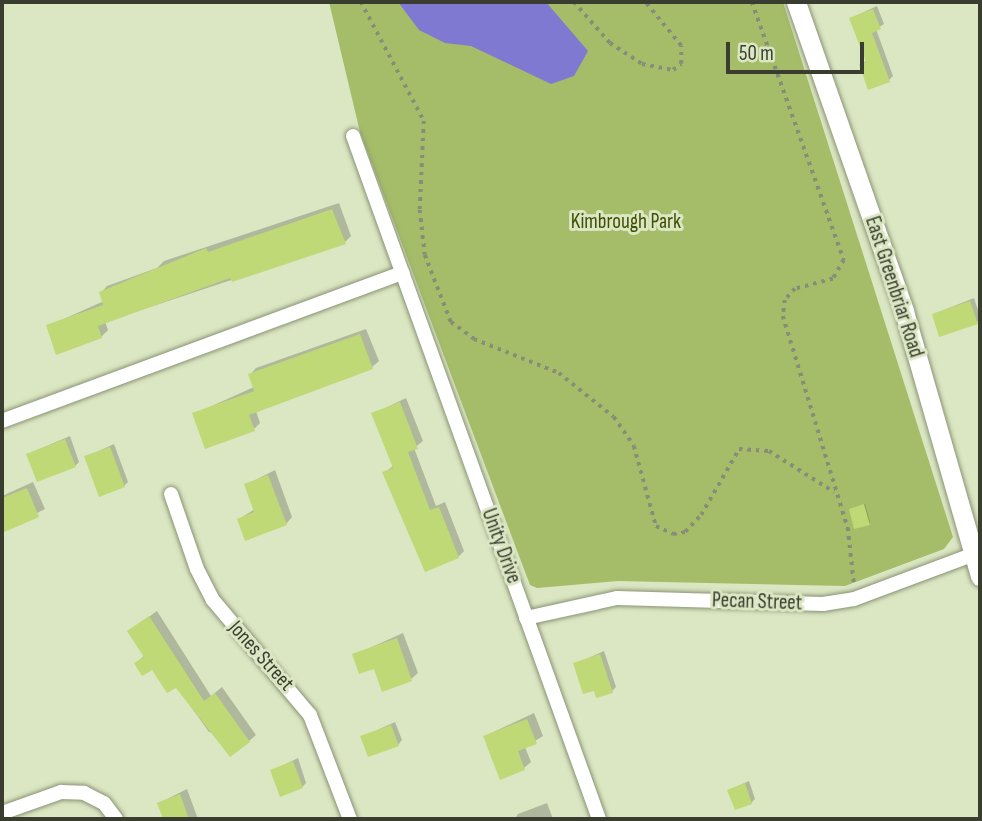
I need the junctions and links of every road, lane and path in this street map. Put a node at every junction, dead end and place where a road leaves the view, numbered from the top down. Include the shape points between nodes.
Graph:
1 (361, 2) edge
2 (574, 2) edge
3 (645, 2) edge
4 (752, 2) edge
5 (796, 2) edge
6 (353, 136) dead end
7 (402, 273) junction
8 (2, 421) edge
9 (834, 492) junction
10 (171, 494) dead end
11 (977, 553) edge
12 (980, 576) edge
13 (854, 599) junction
14 (526, 618) junction
15 (2, 813) edge
16 (116, 819) edge
17 (350, 819) edge
18 (599, 819) edge

1 - 9 path via 424,121 421,210 425,255 451,322 474,339 559,373 614,417 634,446 656,526 673,534 685,532 701,515 739,449 769,450
2 - 3 path via 610,43 642,64 673,69 681,64 681,46
4 - 9 path via 844,260 834,279 795,289 785,300 783,316 835,480
5 - 11 street, East Greenbriar Road via 904,311
6 - 7 street, Unity Drive
7 - 8 street
7 - 14 street, Unity Drive
9 - 13 path via 854,558
10 - 17 street, Jones Street via 213,600 310,715
11 - 12 street, East Greenbriar Road
11 - 13 street, Pecan Street
13 - 14 street, Pecan Street via 823,604 617,598
14 - 18 street, Unity Drive
15 - 16 street via 61,792 84,793 104,803

